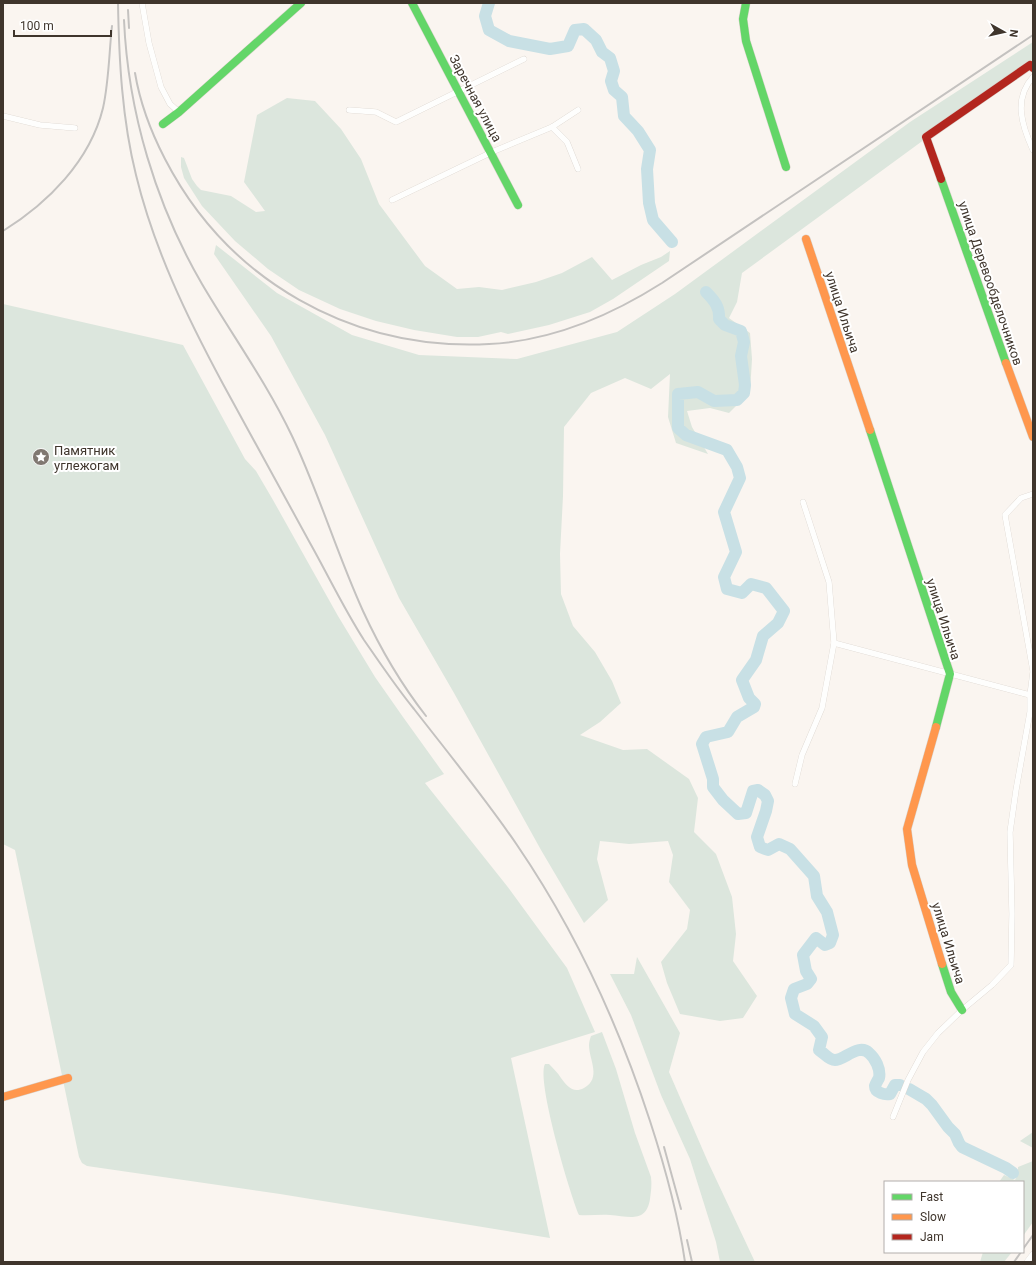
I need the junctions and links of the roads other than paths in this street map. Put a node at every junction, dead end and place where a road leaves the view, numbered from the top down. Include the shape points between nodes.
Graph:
1 (142, 3) edge
2 (301, 3) edge
3 (412, 3) edge
4 (746, 3) edge
5 (524, 59) dead end
6 (1033, 68) edge
7 (1033, 77) edge
8 (459, 92) junction
9 (349, 110) dead end
10 (578, 110) dead end
11 (180, 112) junction
12 (3, 116) edge
13 (164, 124) dead end
14 (552, 127) junction
15 (75, 128) dead end
16 (1033, 150) edge
17 (492, 152) junction
18 (786, 167) dead end
19 (578, 169) dead end
20 (392, 200) dead end
21 (518, 204) dead end
22 (806, 239) dead end
23 (1033, 437) edge
24 (1033, 494) edge
25 (803, 502) dead end
26 (834, 643) junction
27 (1033, 672) edge
28 (950, 674) junction
29 (1030, 695) junction
30 (795, 784) dead end
31 (962, 1010) junction
32 (68, 1078) dead end
33 (3, 1097) edge
34 (893, 1117) dead end
35 (1033, 1254) edge
36 (1027, 1262) edge

1 - 11 street via 161,88 170,104
2 - 11 street
3 - 8 street, Заречная улица
4 - 18 street via 743,19 746,41
5 - 8 street
6 - 23 street, улица Деревообделочников via 1030,65 926,137
7 - 16 street via 1024,93 1021,115
8 - 9 street via 396,122 376,112
8 - 17 street, Заречная улица
10 - 14 street
11 - 13 street
12 - 15 street via 40,125
14 - 17 street
14 - 19 street via 567,142
17 - 20 street
17 - 21 street, Заречная улица
22 - 28 street, улица Ильича
24 - 27 street via 1021,498 1005,515
25 - 26 street via 829,582
26 - 28 street
26 - 30 street via 822,708 802,755
27 - 29 street
28 - 29 street
28 - 31 street, улица Ильича via 907,829 912,865 951,992
29 - 31 street via 1030,712 1010,832 1011,965
31 - 34 street via 923,1052
32 - 33 street
35 - 36 street

